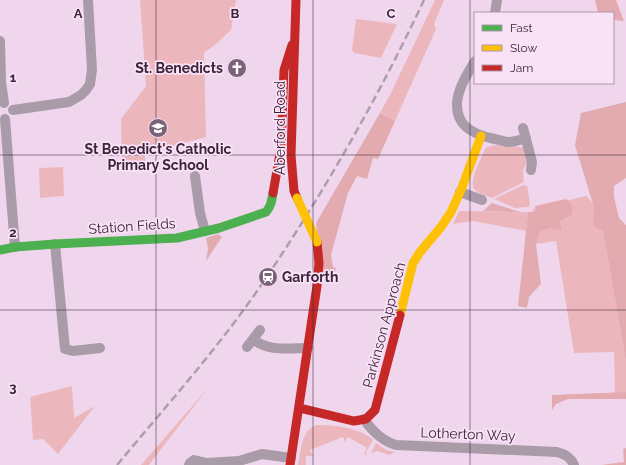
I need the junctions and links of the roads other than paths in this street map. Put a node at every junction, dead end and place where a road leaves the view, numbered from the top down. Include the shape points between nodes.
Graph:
1 (88, 0) edge
2 (296, 0) edge
3 (497, 0) edge
4 (495, 12) edge
5 (294, 36) junction
6 (0, 41) edge
7 (474, 62) edge
8 (2, 104) edge
9 (12, 110) junction
10 (3, 119) edge
11 (523, 128) dead end
12 (481, 136) junction
13 (526, 138) junction
14 (531, 170) dead end
15 (196, 176) dead end
16 (460, 192) junction
17 (482, 200) dead end
18 (205, 232) junction
19 (55, 244) junction
20 (15, 247) junction
21 (0, 250) edge
22 (260, 330) dead end
23 (100, 348) dead end
24 (308, 348) junction
25 (300, 408) junction
26 (364, 419) junction
27 (290, 462) edge
28 (189, 465) edge
29 (574, 465) edge

1 - 9 street via 92,70 90,84 86,90 69,102
2 - 5 street, Aberford Road
3 - 4 street
5 - 18 street, Station Fields via 284,70 281,148 274,196 269,209
5 - 24 street, Aberford Road, bridge via 291,155 294,192 318,248 318,276
6 - 8 street
7 - 12 street via 458,96 457,108 464,125
8 - 9 street via 10,105
9 - 10 street via 11,116
10 - 20 street
11 - 13 street
12 - 13 street via 509,142
12 - 16 street, Parkinson Approach
13 - 14 street via 532,162
15 - 18 street
16 - 17 street
16 - 26 street, Parkinson Approach via 445,223 413,263 377,404 371,415
18 - 19 street, Station Fields via 177,238
19 - 20 street, Station Fields
19 - 23 street via 65,349 73,351
20 - 21 street, Station Fields
22 - 24 street via 250,343 268,348
24 - 25 street, Aberford Road
25 - 26 street via 354,421
25 - 27 street, Aberford Road
26 - 29 street, Lotherton Way via 384,440 396,445 557,452 564,453
27 - 28 street via 262,454 239,461 204,463 194,460

